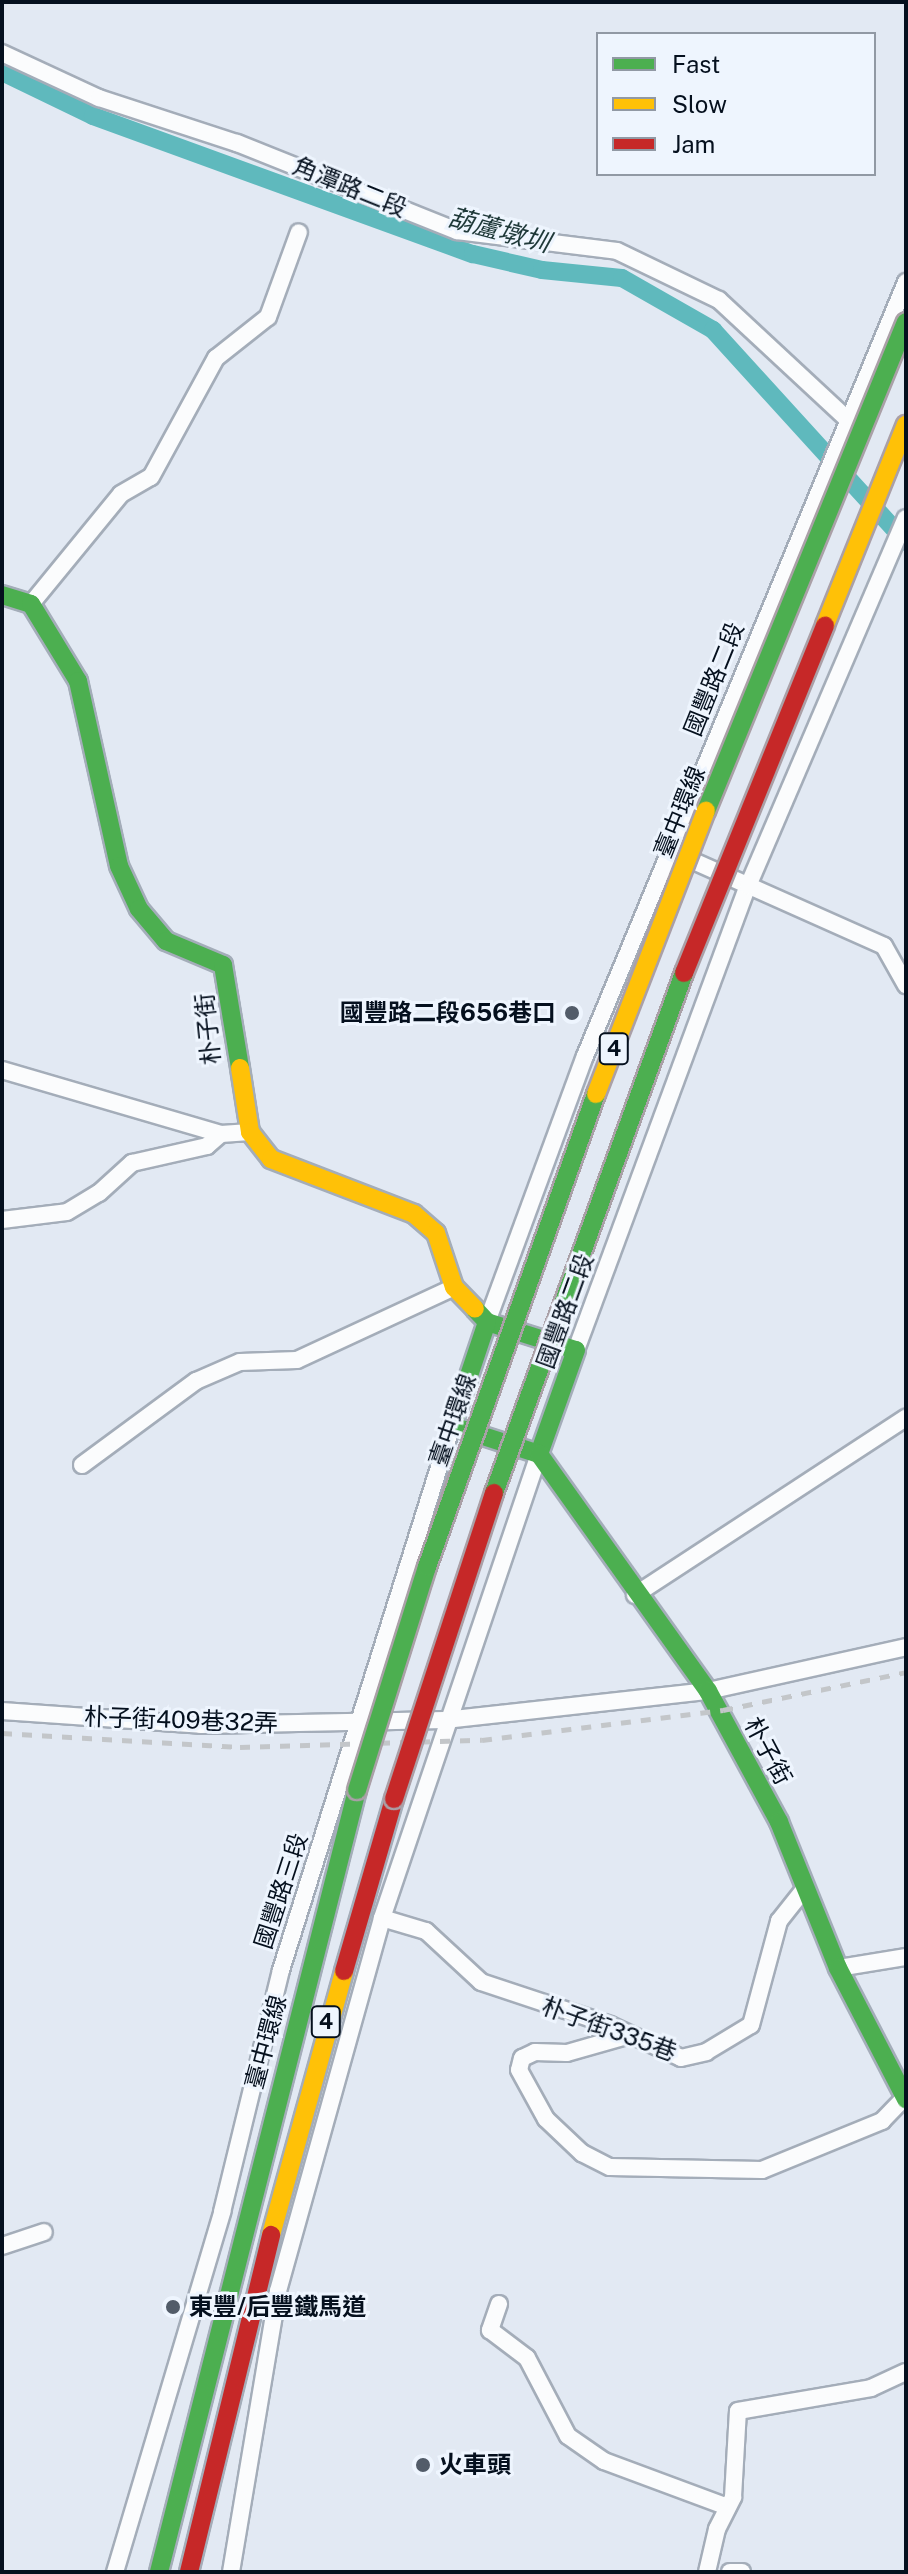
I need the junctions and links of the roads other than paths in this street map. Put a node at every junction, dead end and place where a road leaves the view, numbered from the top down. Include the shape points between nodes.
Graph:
1 (2, 53) edge
2 (299, 232) dead end
3 (906, 282) edge
4 (906, 322) edge
5 (847, 419) junction
6 (906, 425) edge
7 (906, 518) edge
8 (2, 595) edge
9 (31, 604) junction
10 (669, 851) junction
11 (748, 886) junction
12 (906, 985) edge
13 (2, 1070) edge
14 (250, 1132) junction
15 (221, 1134) junction
16 (2, 1220) edge
17 (454, 1287) junction
18 (487, 1322) junction
19 (576, 1350) junction
20 (906, 1418) edge
21 (452, 1426) junction
22 (539, 1454) junction
23 (82, 1465) dead end
24 (635, 1595) junction
25 (906, 1647) edge
26 (708, 1691) junction
27 (2, 1711) edge
28 (445, 1720) junction
29 (360, 1722) junction
30 (806, 1887) junction
31 (382, 1918) junction
32 (906, 1957) edge
33 (838, 1968) junction
34 (630, 2035) junction
35 (906, 2098) edge
36 (272, 2110) junction
37 (44, 2232) dead end
38 (2, 2246) edge
39 (266, 2248) junction
40 (499, 2304) dead end
41 (906, 2372) edge
42 (728, 2507) junction
43 (115, 2572) edge
44 (140, 2572) edge
45 (159, 2572) edge
46 (189, 2572) edge
47 (209, 2572) edge
48 (231, 2572) edge
49 (707, 2572) edge
50 (730, 2572) edge
51 (742, 2572) edge

1 - 5 street, 角潭路二段 via 99,98 237,143 457,231 617,251 719,300
2 - 9 street via 268,317 216,358 151,477 121,494
3 - 5 street, 國豐路二段
4 - 36 main road, 臺中環線 / 4, bridge via 670,898 549,1218 427,1567 357,1790
5 - 10 street, 國豐路二段
6 - 39 main road, 4, bridge via 698,932 521,1409 445,1630 329,2013
7 - 11 street, 國豐路二段
8 - 9 main road
9 - 14 main road, 朴子街 via 78,681 119,866 139,909 166,941 223,965
10 - 11 street
10 - 18 street, 國豐路二段 via 585,1056
11 - 12 street via 884,946
11 - 19 street, 國豐路二段
13 - 15 street
14 - 15 street
14 - 17 main road via 271,1159 414,1214 436,1233
15 - 16 street via 207,1146 132,1163 99,1193 67,1212
17 - 18 main road
17 - 23 street via 297,1360 240,1362 196,1381
18 - 19 main road
18 - 21 main road, 國豐路三段
19 - 22 main road, 國豐路二段
20 - 24 street
21 - 22 main road
21 - 29 street, 國豐路三段
22 - 24 main road, 朴子街
22 - 28 street
24 - 26 main road, 朴子街
25 - 26 street, 朴子街409巷32弄
26 - 28 street, 朴子街409巷32弄
26 - 30 main road, 朴子街 via 779,1822
27 - 29 street, 朴子街409巷32弄 via 201,1725
28 - 29 street, 朴子街409巷32弄
28 - 31 street
29 - 43 street, 國豐路三段 via 281,1970 222,2212
30 - 33 main road, 朴子街
30 - 34 street, 朴子街335巷 via 779,1921 751,2025 706,2052 681,2058
31 - 34 street, 朴子街335巷 via 426,1931 481,1982
31 - 48 street via 278,2291
32 - 33 street
33 - 35 main road, 朴子街
34 - 35 street via 567,2053 535,2052 522,2058 519,2070 546,2119 582,2153 610,2167 762,2170 882,2121
36 - 44 main road via 188,2384
36 - 45 main road, 臺中環線 / 4
37 - 38 street
39 - 46 main road, 4
39 - 47 main road
40 - 42 street via 490,2330 527,2358 568,2436 604,2461
41 - 42 street via 871,2388 738,2411
42 - 49 street
50 - 51 street

